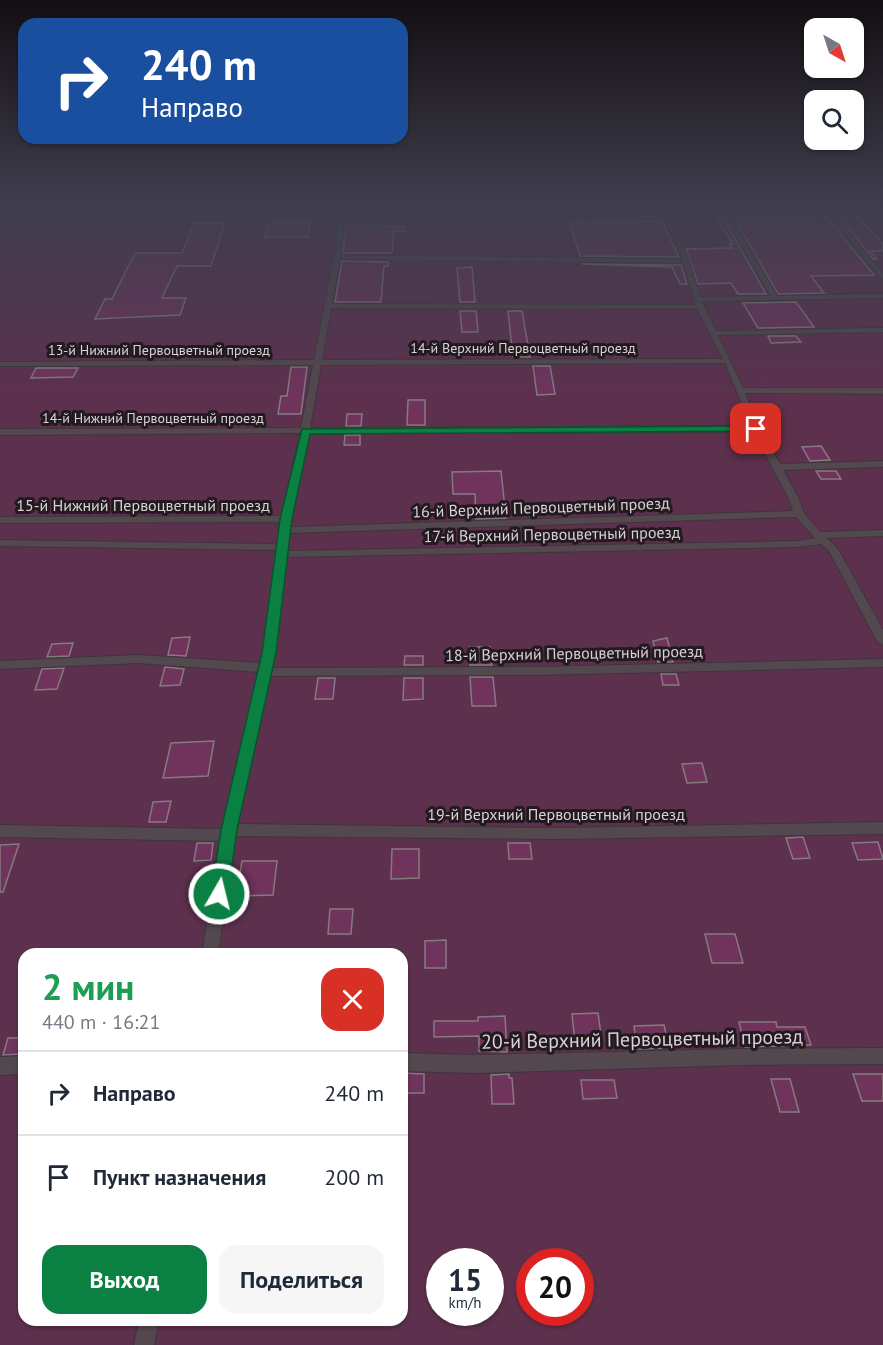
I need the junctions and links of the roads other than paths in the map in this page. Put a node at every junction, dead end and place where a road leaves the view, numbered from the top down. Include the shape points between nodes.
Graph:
1 (334, 271) edge
2 (689, 271) edge
3 (759, 271) edge
4 (883, 296) edge
5 (775, 298) junction
6 (699, 303) junction
7 (327, 306) junction
8 (883, 330) edge
9 (714, 333) junction
10 (728, 361) junction
11 (317, 362) junction
12 (0, 364) edge
13 (740, 390) junction
14 (883, 391) edge
15 (756, 429) junction
16 (305, 431) junction
17 (0, 432) edge
18 (883, 464) edge
19 (777, 467) junction
20 (799, 514) junction
21 (0, 520) edge
22 (285, 525) junction
23 (883, 533) edge
24 (820, 537) junction
25 (0, 543) edge
26 (282, 550) junction
27 (869, 613) junction
28 (883, 613) edge
29 (883, 641) edge
30 (883, 663) edge
31 (0, 665) edge
32 (265, 670) junction
33 (883, 828) edge
34 (0, 831) edge
35 (228, 833) junction
36 (211, 948) edge
37 (883, 1056) edge
38 (408, 1062) edge
39 (18, 1065) edge
40 (0, 1066) edge
41 (148, 1326) edge
42 (144, 1345) edge

1 - 7 lane
2 - 6 lane
3 - 5 lane
4 - 5 lane
5 - 6 lane
6 - 7 lane
6 - 9 lane
7 - 11 lane
8 - 9 lane
9 - 10 lane
10 - 11 lane, 14-й Верхний Первоцветный проезд
10 - 13 lane
11 - 12 lane, 13-й Нижний Первоцветный проезд
11 - 16 lane
13 - 14 lane
13 - 15 lane
15 - 16 lane, 14-й Нижний Первоцветный проезд
15 - 19 lane
16 - 17 lane, 14-й Нижний Первоцветный проезд
16 - 22 lane
18 - 19 lane
19 - 20 lane
20 - 22 lane, 16-й Верхний Первоцветный проезд
20 - 24 lane
21 - 22 lane, 15-й Нижний Первоцветный проезд
22 - 26 lane
23 - 24 lane, 17-й Верхний Первоцветный проезд
24 - 26 lane, 17-й Верхний Первоцветный проезд via 799,544 596,549
24 - 27 lane via 833,549
25 - 26 lane, 17-й Верхний Первоцветный проезд
26 - 32 lane
27 - 28 lane
27 - 29 lane
30 - 32 lane, 18-й Верхний Первоцветный проезд via 535,671
31 - 32 lane, 18-й Верхний Первоцветный проезд via 138,659
32 - 35 lane
33 - 35 lane, 19-й Верхний Первоцветный проезд
34 - 35 lane, 19-й Верхний Первоцветный проезд
35 - 36 lane
37 - 38 lane, 20-й Верхний Первоцветный проезд
39 - 40 lane
41 - 42 lane

